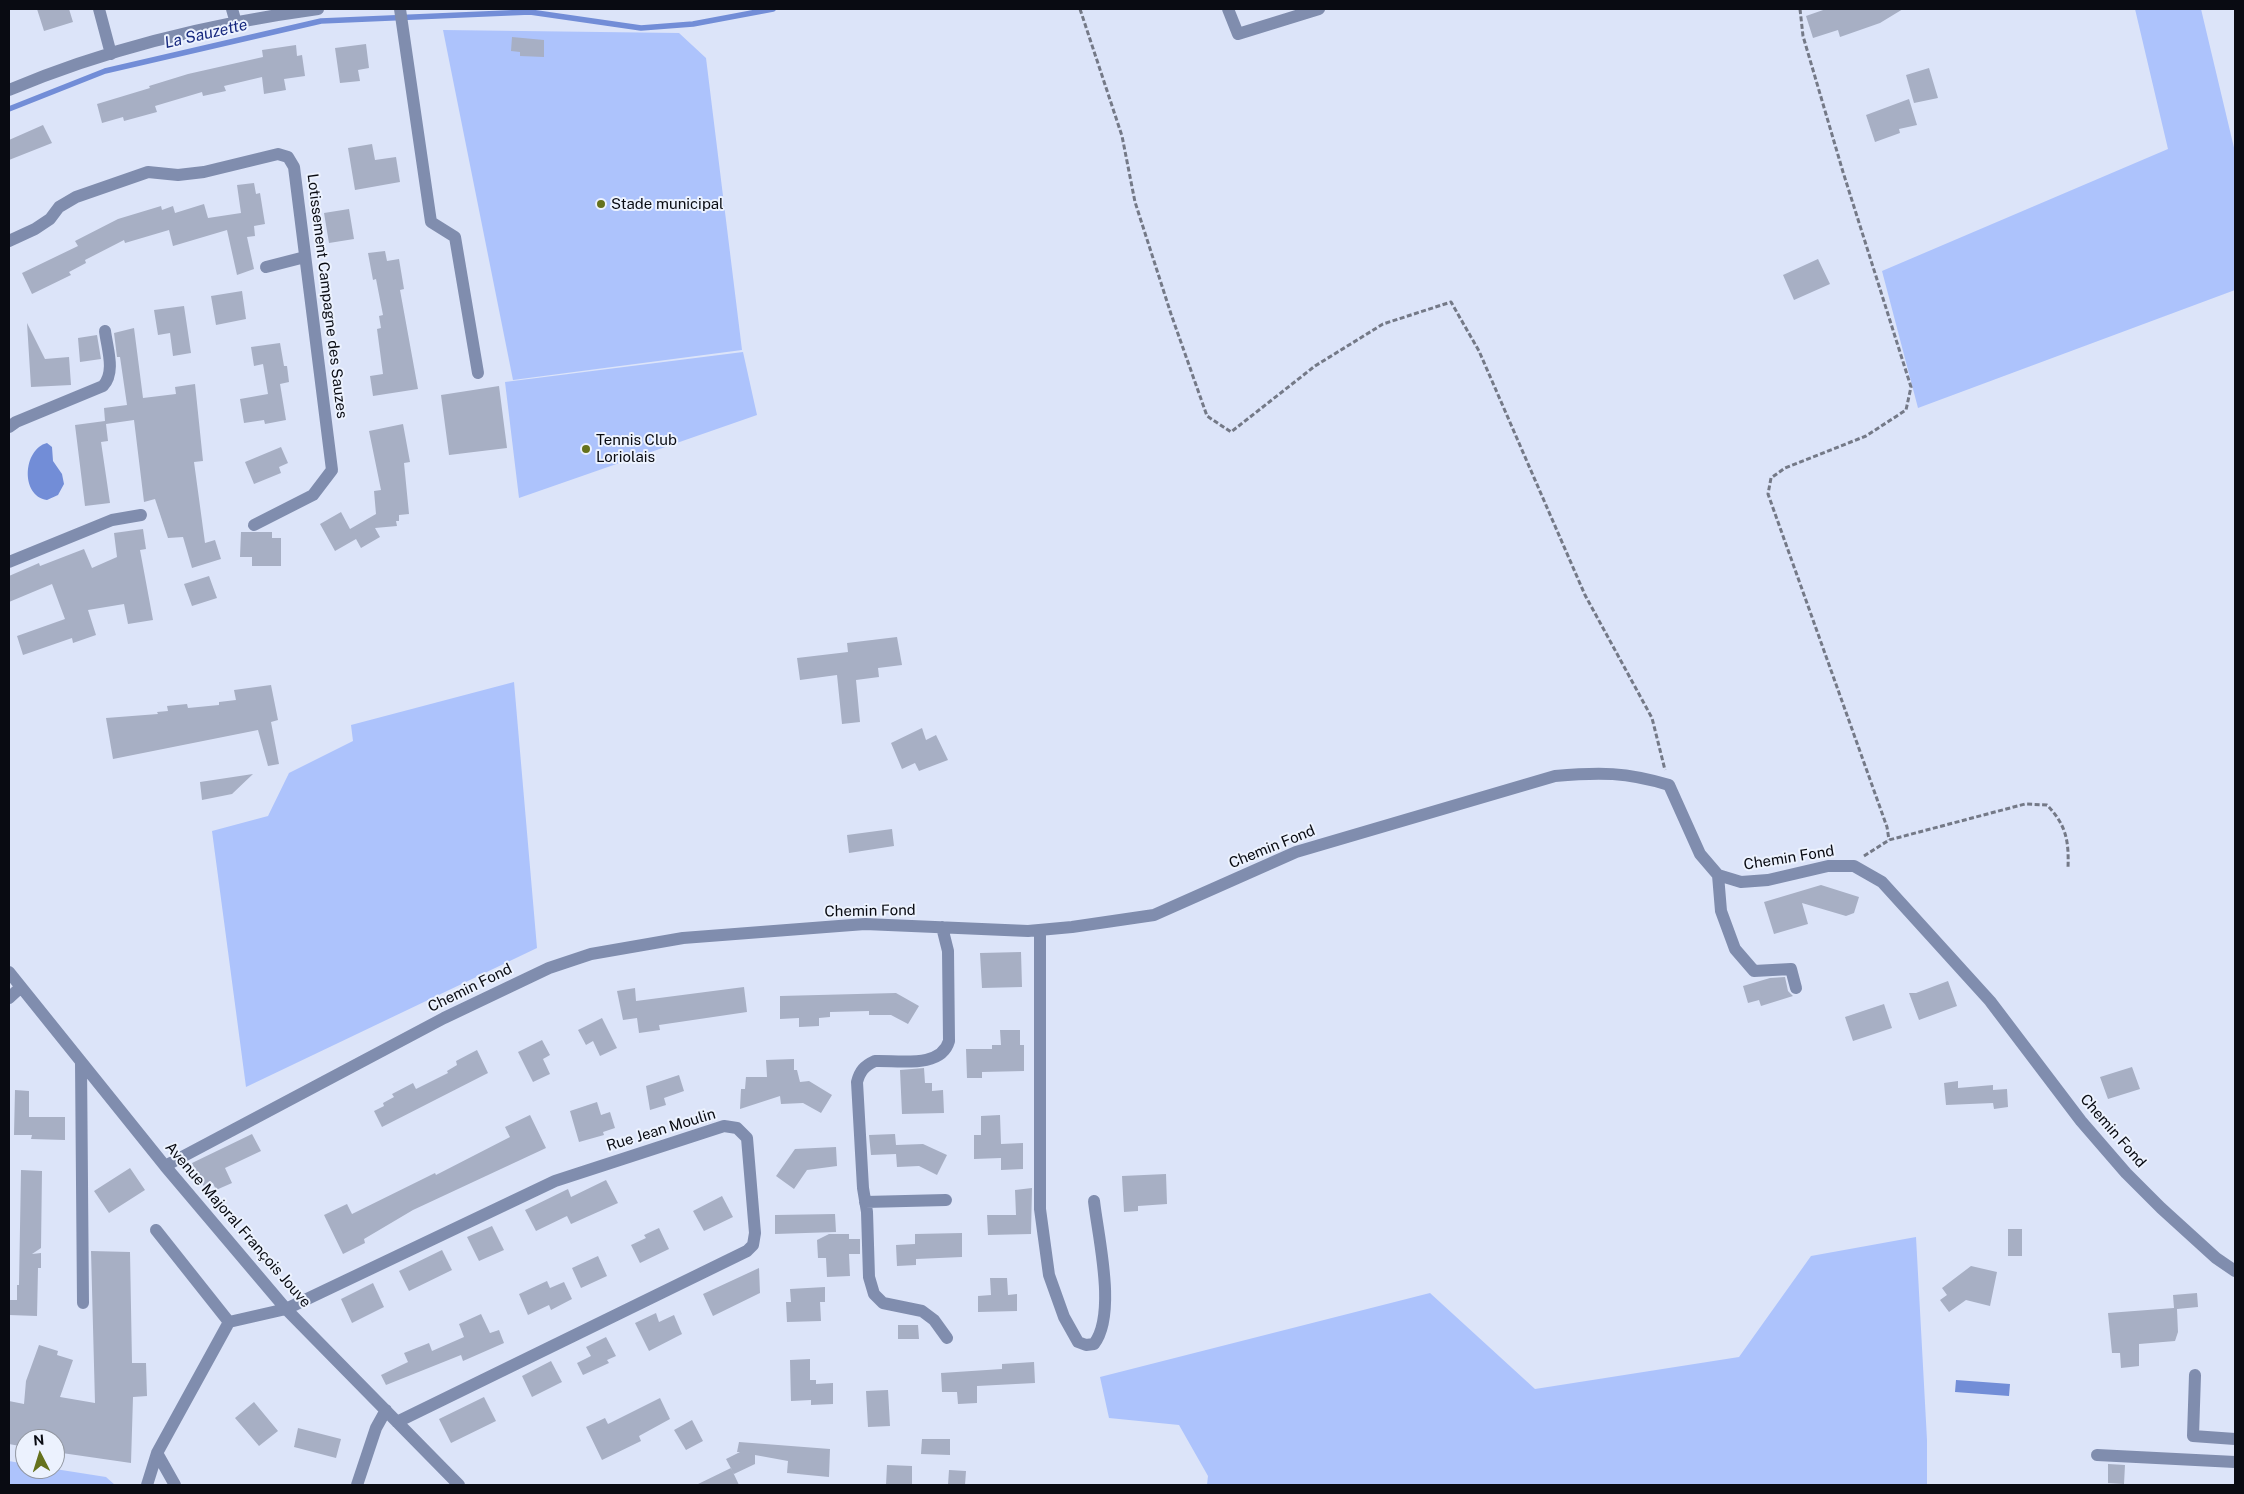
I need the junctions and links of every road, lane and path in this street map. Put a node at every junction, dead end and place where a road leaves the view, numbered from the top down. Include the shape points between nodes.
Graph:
1 (99, 9) edge
2 (232, 9) edge
3 (318, 9) edge
4 (400, 9) edge
5 (1080, 9) edge
6 (1228, 9) edge
7 (1319, 9) edge
8 (1800, 9) edge
9 (236, 23) junction
10 (111, 54) junction
11 (9, 90) edge
12 (9, 241) edge
13 (305, 257) junction
14 (266, 267) dead end
15 (105, 331) dead end
16 (478, 374) dead end
17 (9, 427) edge
18 (140, 515) dead end
19 (254, 525) dead end
20 (9, 562) edge
21 (1669, 785) junction
22 (1889, 840) junction
23 (1854, 866) junction
24 (2068, 868) dead end
25 (1718, 875) junction
26 (942, 928) junction
27 (1040, 930) junction
28 (9, 972) edge
29 (21, 987) junction
30 (1796, 988) dead end
31 (9, 998) edge
32 (80, 1062) junction
33 (164, 1166) junction
34 (946, 1200) dead end
35 (1094, 1201) dead end
36 (865, 1202) junction
37 (156, 1230) dead end
38 (2235, 1271) edge
39 (82, 1303) dead end
40 (286, 1309) junction
41 (229, 1322) junction
42 (947, 1338) dead end
43 (2196, 1375) dead end
44 (386, 1410) junction
45 (397, 1422) junction
46 (2235, 1439) edge
47 (157, 1453) junction
48 (2097, 1455) dead end
49 (2235, 1462) edge
50 (147, 1485) edge
51 (175, 1485) edge
52 (358, 1485) edge
53 (459, 1485) edge

1 - 10 street
2 - 9 street
3 - 9 street
4 - 16 street via 431,222 455,237
5 - 21 path via 1122,136 1135,202 1170,314 1207,416 1231,432 1315,366 1383,324 1451,302 1479,351 1585,595 1652,718
6 - 7 street via 1238,34
8 - 22 path via 1803,36 1911,387 1906,410 1866,436 1785,468 1771,478 1768,494
9 - 10 street
10 - 11 street
12 - 13 street, Lotissement Campagne des Sauzes via 36,229 76,196 148,172 178,175 204,172 278,154 288,157 294,167
13 - 14 street
13 - 19 street, Lotissement Campagne des Sauzes via 332,470 313,495
15 - 17 street via 110,370 103,386
18 - 20 street via 112,520
21 - 25 street via 1700,854
21 - 27 street, Chemin Fond via 1640,776 1599,772 1555,776 1296,852 1154,915
22 - 23 path via 1866,852
22 - 24 path via 2026,804 2047,805 2066,833
23 - 25 street, Chemin Fond via 1828,866 1768,880 1741,882
23 - 38 street, Chemin Fond via 1882,882 1990,1001 2081,1121 2126,1173 2160,1208
25 - 30 street via 1721,911 1735,949 1754,971 1791,969
26 - 27 street, Chemin Fond
26 - 33 street, Chemin Fond via 865,924 693,937 591,954 549,968 444,1018
26 - 36 street via 948,951 949,1041 946,1050 929,1060 875,1061 860,1072 857,1082
27 - 35 street via 1040,1209 1049,1275 1064,1317 1078,1342 1086,1345 1094,1344 1098,1338 1105,1282
28 - 29 street, Avenue Majoral François Jouve
29 - 31 street
29 - 32 street, Avenue Majoral François Jouve
32 - 33 street, Avenue Majoral François Jouve
32 - 39 street
33 - 40 street, Avenue Majoral François Jouve
34 - 36 street
36 - 42 street via 869,1277 874,1294 884,1303 922,1311 934,1320
37 - 41 street
40 - 41 street, Rue Jean Moulin
40 - 44 street, Avenue Majoral François Jouve
40 - 45 street, Rue Jean Moulin via 555,1181 724,1126 737,1128 747,1138 755,1234 753,1245 747,1251
41 - 47 street
43 - 46 street via 2193,1436
44 - 45 street, Avenue Majoral François Jouve
44 - 52 street via 376,1428
45 - 53 street, Avenue Majoral François Jouve
47 - 50 street
47 - 51 street
48 - 49 street

